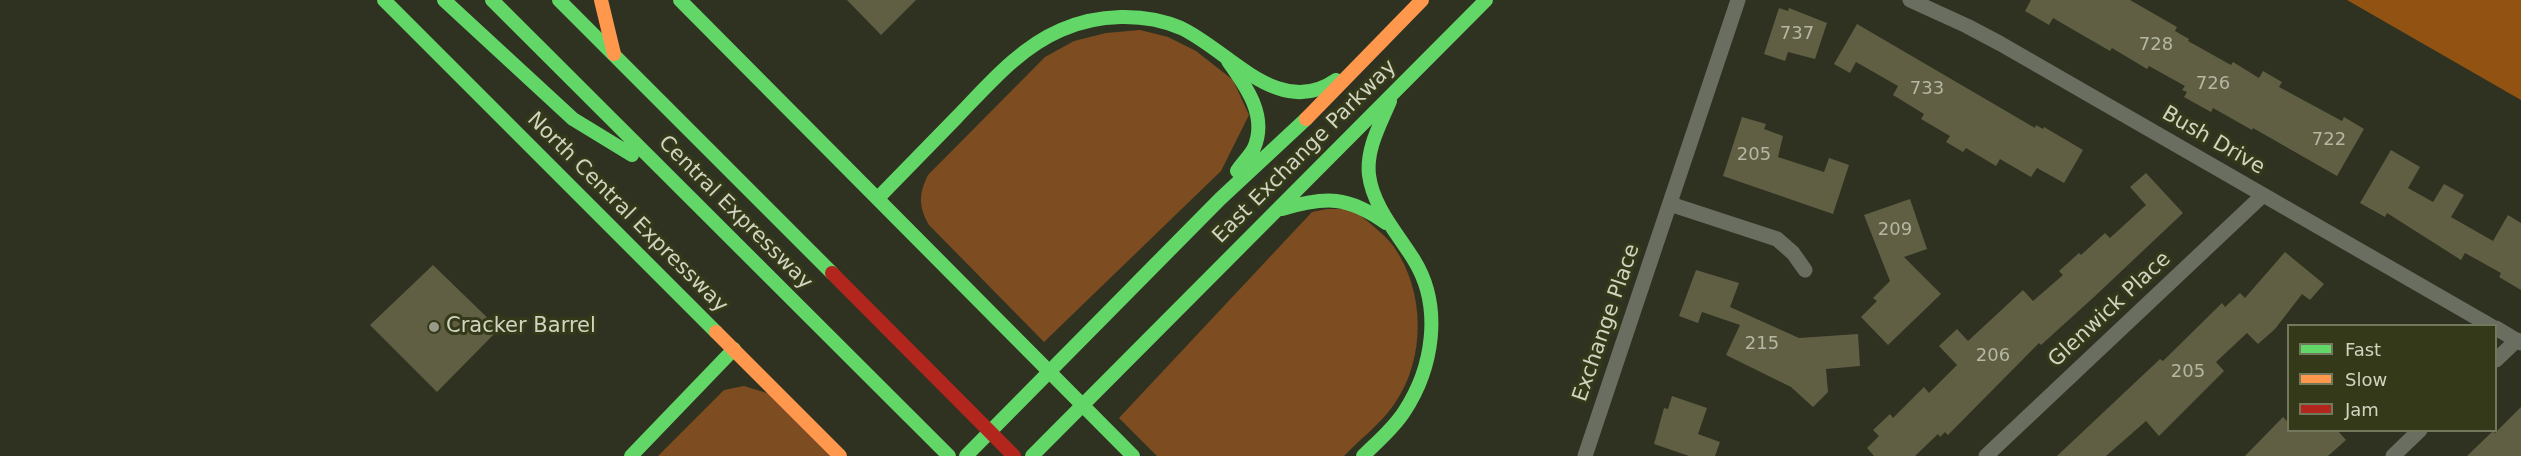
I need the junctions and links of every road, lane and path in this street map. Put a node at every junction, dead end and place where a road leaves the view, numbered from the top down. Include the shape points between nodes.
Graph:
1 (384, 0) edge
2 (444, 0) edge
3 (492, 0) edge
4 (559, 0) edge
5 (601, 0) edge
6 (680, 0) edge
7 (1422, 0) edge
8 (1486, 0) edge
9 (1738, 0) edge
10 (1910, 0) edge
11 (1222, 53) junction
12 (614, 55) junction
13 (1366, 58) junction
14 (1394, 91) junction
15 (670, 179) junction
16 (2263, 195) junction
17 (878, 198) junction
18 (1220, 199) junction
19 (1670, 204) junction
20 (1279, 210) junction
21 (1394, 229) junction
22 (1805, 270) dead end
23 (2488, 324) edge
24 (2497, 329) edge
25 (2519, 341) edge
26 (734, 350) junction
27 (2497, 359) edge
28 (2418, 432) edge
29 (631, 456) edge
30 (840, 456) edge
31 (949, 456) edge
32 (966, 456) edge
33 (1014, 456) edge
34 (1032, 456) edge
35 (1133, 456) edge
36 (1364, 456) edge
37 (1585, 456) edge
38 (1986, 456) edge
39 (2393, 456) edge

1 - 26 main road, North Central Expressway
2 - 15 main road via 573,119
3 - 15 main road, Central Expressway
4 - 12 main road, Central Expressway
5 - 12 main road
6 - 17 main road
7 - 13 main road, East Exchange Parkway
8 - 14 main road, East Exchange Parkway
9 - 19 street, Exchange Place
10 - 16 street, Bush Drive via 2001,44
11 - 13 main road via 1290,93 1310,93 1326,87
11 - 17 main road via 1180,28 1148,19 1084,22 1062,30 1021,53
11 - 18 main road via 1253,97 1259,129 1253,150
12 - 33 main road, Central Expressway
13 - 18 main road, East Exchange Parkway
14 - 20 main road, East Exchange Parkway
14 - 21 main road via 1372,146 1369,166 1370,182
15 - 31 main road, Central Expressway
16 - 23 street, Bush Drive
16 - 38 street, Glenwick Place
17 - 35 main road
18 - 32 main road, East Exchange Parkway
19 - 22 street via 1777,239
19 - 37 street, Exchange Place
20 - 21 main road via 1326,198 1347,201 1362,205
20 - 34 main road, East Exchange Parkway
21 - 36 main road via 1429,294 1432,322 1428,356 1419,386 1403,413
24 - 25 street
25 - 27 street
26 - 29 main road
26 - 30 main road, North Central Expressway
28 - 39 street

